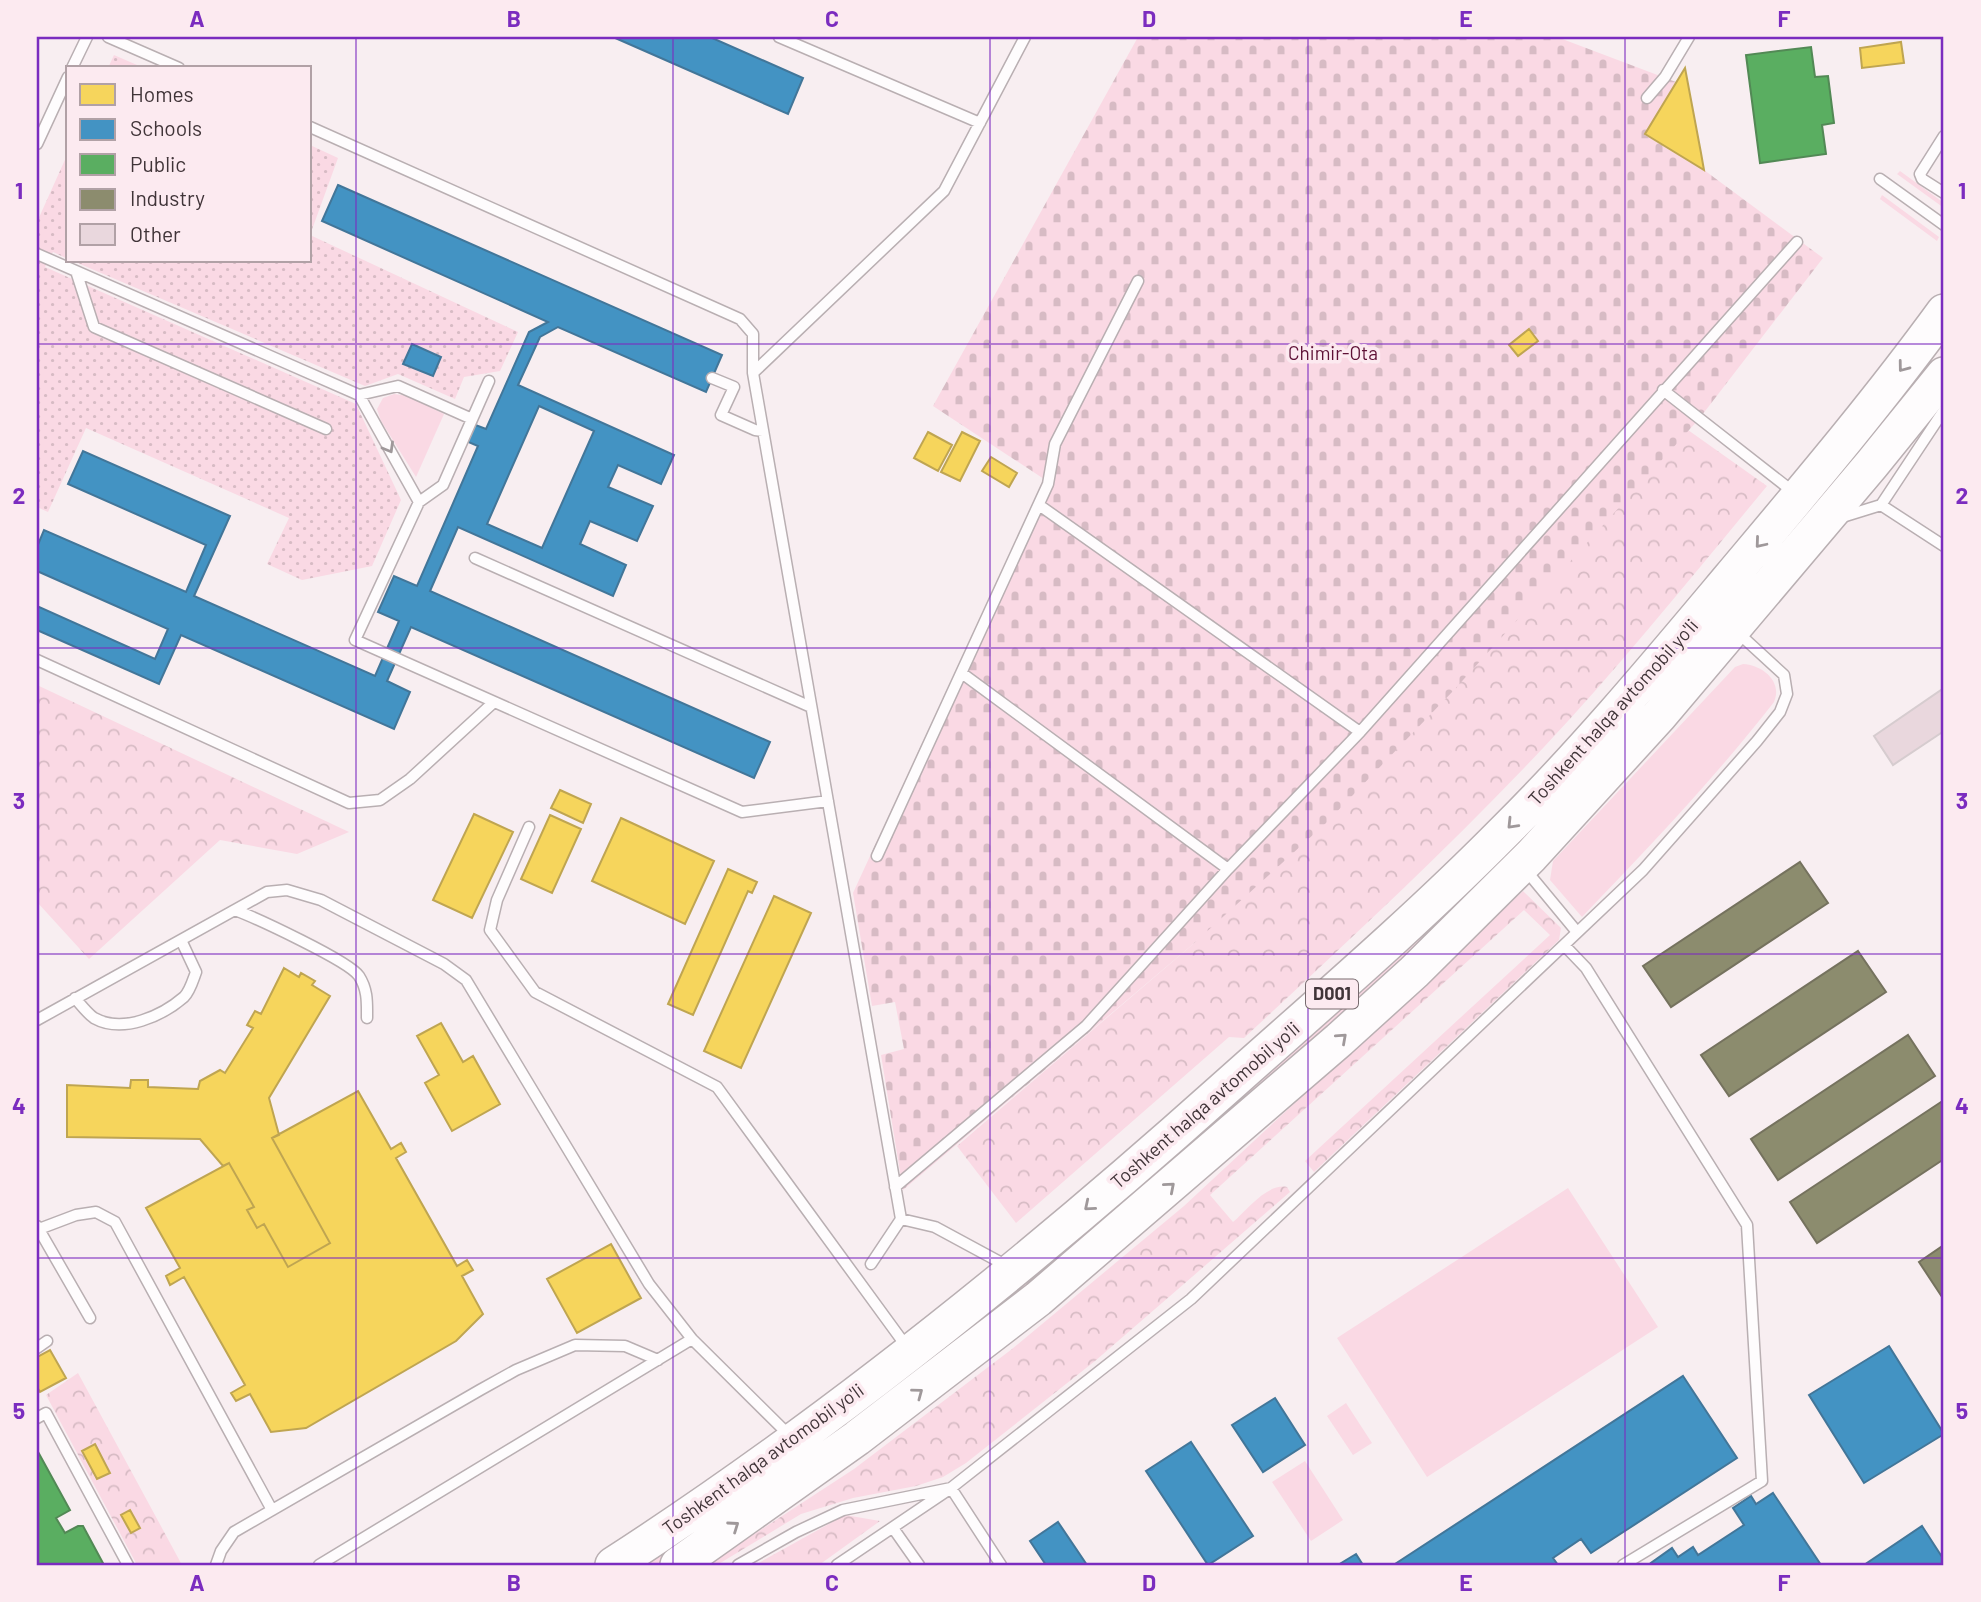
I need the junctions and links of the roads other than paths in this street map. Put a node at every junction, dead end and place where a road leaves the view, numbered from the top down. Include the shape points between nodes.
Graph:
1 (87, 37) edge
2 (108, 37) edge
3 (779, 37) edge
4 (1025, 37) edge
5 (1689, 37) edge
6 (73, 66) edge
7 (173, 66) edge
8 (66, 81) edge
9 (1647, 98) dead end
10 (980, 123) junction
11 (312, 128) edge
12 (1944, 136) edge
13 (37, 144) edge
14 (1880, 179) dead end
15 (1944, 193) edge
16 (1944, 225) edge
17 (1797, 242) dead end
18 (37, 254) edge
19 (76, 271) junction
20 (1139, 281) dead end
21 (1944, 312) edge
22 (753, 373) junction
23 (1944, 375) edge
24 (712, 378) dead end
25 (489, 381) dead end
26 (1663, 390) junction
27 (359, 395) junction
28 (1944, 410) edge
29 (472, 419) junction
30 (326, 429) dead end
31 (763, 430) junction
32 (1799, 496) junction
33 (419, 502) junction
34 (1039, 505) junction
35 (1881, 506) junction
36 (1823, 523) junction
37 (1944, 545) edge
38 (475, 558) dead end
39 (1733, 628) junction
40 (37, 660) edge
41 (962, 674) junction
42 (495, 702) junction
43 (811, 707) junction
44 (1360, 732) junction
45 (828, 801) junction
46 (529, 827) dead end
47 (877, 856) dead end
48 (1522, 865) junction
49 (1227, 869) junction
50 (1460, 875) junction
51 (1486, 902) junction
52 (235, 909) junction
53 (1577, 932) junction
54 (181, 940) junction
55 (1564, 945) junction
56 (75, 998) junction
57 (367, 1018) dead end
58 (37, 1020) edge
59 (895, 1188) junction
60 (901, 1219) junction
61 (38, 1228) edge
62 (871, 1264) dead end
63 (1013, 1269) junction
64 (90, 1318) dead end
65 (692, 1339) junction
66 (910, 1352) junction
67 (658, 1360) junction
68 (38, 1413) edge
69 (793, 1439) junction
70 (951, 1488) junction
71 (272, 1510) junction
72 (893, 1528) junction
73 (128, 1565) edge
74 (216, 1565) edge
75 (318, 1565) edge
76 (613, 1565) edge
77 (678, 1565) edge
78 (738, 1565) edge
79 (837, 1565) edge
80 (919, 1565) edge
81 (1001, 1565) edge
82 (1623, 1565) edge

1 - 6 lane
2 - 7 lane
3 - 10 lane
4 - 10 lane
5 - 9 lane
8 - 13 lane
10 - 22 lane via 944,191
11 - 22 lane via 740,319 753,334
12 - 15 lane via 1920,174
14 - 16 lane
17 - 26 lane
18 - 19 lane
19 - 27 lane
19 - 30 lane via 94,327
20 - 34 lane via 1055,444
21 -> 32 highway, Toshkent halqa avtomobil yo'li / D001
22 - 31 lane
23 - 36 highway, Toshkent halqa avtomobil yo'li / D001
24 - 31 lane via 734,387 721,415
25 - 29 lane
26 - 32 lane
26 - 44 lane
27 - 29 lane via 398,386
27 -> 33 lane
28 - 35 lane
29 - 33 lane via 443,485
31 - 43 lane
32 -> 50 highway, Toshkent halqa avtomobil yo'li / D001 via 1636,690
33 - 42 lane via 355,640
34 - 41 lane
34 - 44 lane
35 - 36 lane
35 - 37 lane
36 - 39 highway, Toshkent halqa avtomobil yo'li / D001
38 - 43 lane
39 - 48 highway, Toshkent halqa avtomobil yo'li / D001
39 - 53 lane via 1784,675 1784,703 1757,741 1643,870
40 - 42 lane via 349,803 380,800 411,779
41 - 47 lane
41 - 49 lane
42 - 45 lane via 743,812
43 - 45 lane
44 - 49 lane
45 - 59 lane
46 - 66 lane via 497,900 490,930 535,992 717,1087
48 - 51 highway, Toshkent halqa avtomobil yo'li / D001
48 - 53 lane
49 - 59 lane via 1086,1026
50 - 51 highway
50 -> 63 highway, Toshkent halqa avtomobil yo'li / D001 via 1286,1035
77 -> 51 highway, Toshkent halqa avtomobil yo'li / D001 via 857,1438 1038,1299 1339,1040
52 - 54 lane
52 - 57 lane via 358,974 367,992
52 - 65 lane via 267,892 287,890 321,900 466,980 649,1284
53 - 55 lane
54 - 56 lane
54 - 56 lane via 196,972 186,995 152,1017 120,1025 101,1021
55 - 70 lane via 1191,1299
55 - 82 lane via 1586,968 1747,1225 1762,1481
56 - 58 lane
59 - 60 lane
60 - 62 lane
60 - 63 lane via 935,1227
61 - 64 lane
61 - 71 lane via 96,1212 115,1222
63 - 66 highway, Toshkent halqa avtomobil yo'li / D001
65 - 67 lane
65 - 69 lane
66 - 69 highway, Toshkent halqa avtomobil yo'li / D001
67 - 71 lane via 625,1346 575,1345 516,1370
67 - 75 lane
68 - 73 lane via 46,1413
69 - 76 highway, Toshkent halqa avtomobil yo'li / D001
70 - 72 lane
70 - 78 lane via 843,1510
70 - 81 lane
71 - 74 lane via 234,1532
72 - 79 lane
72 - 80 lane

